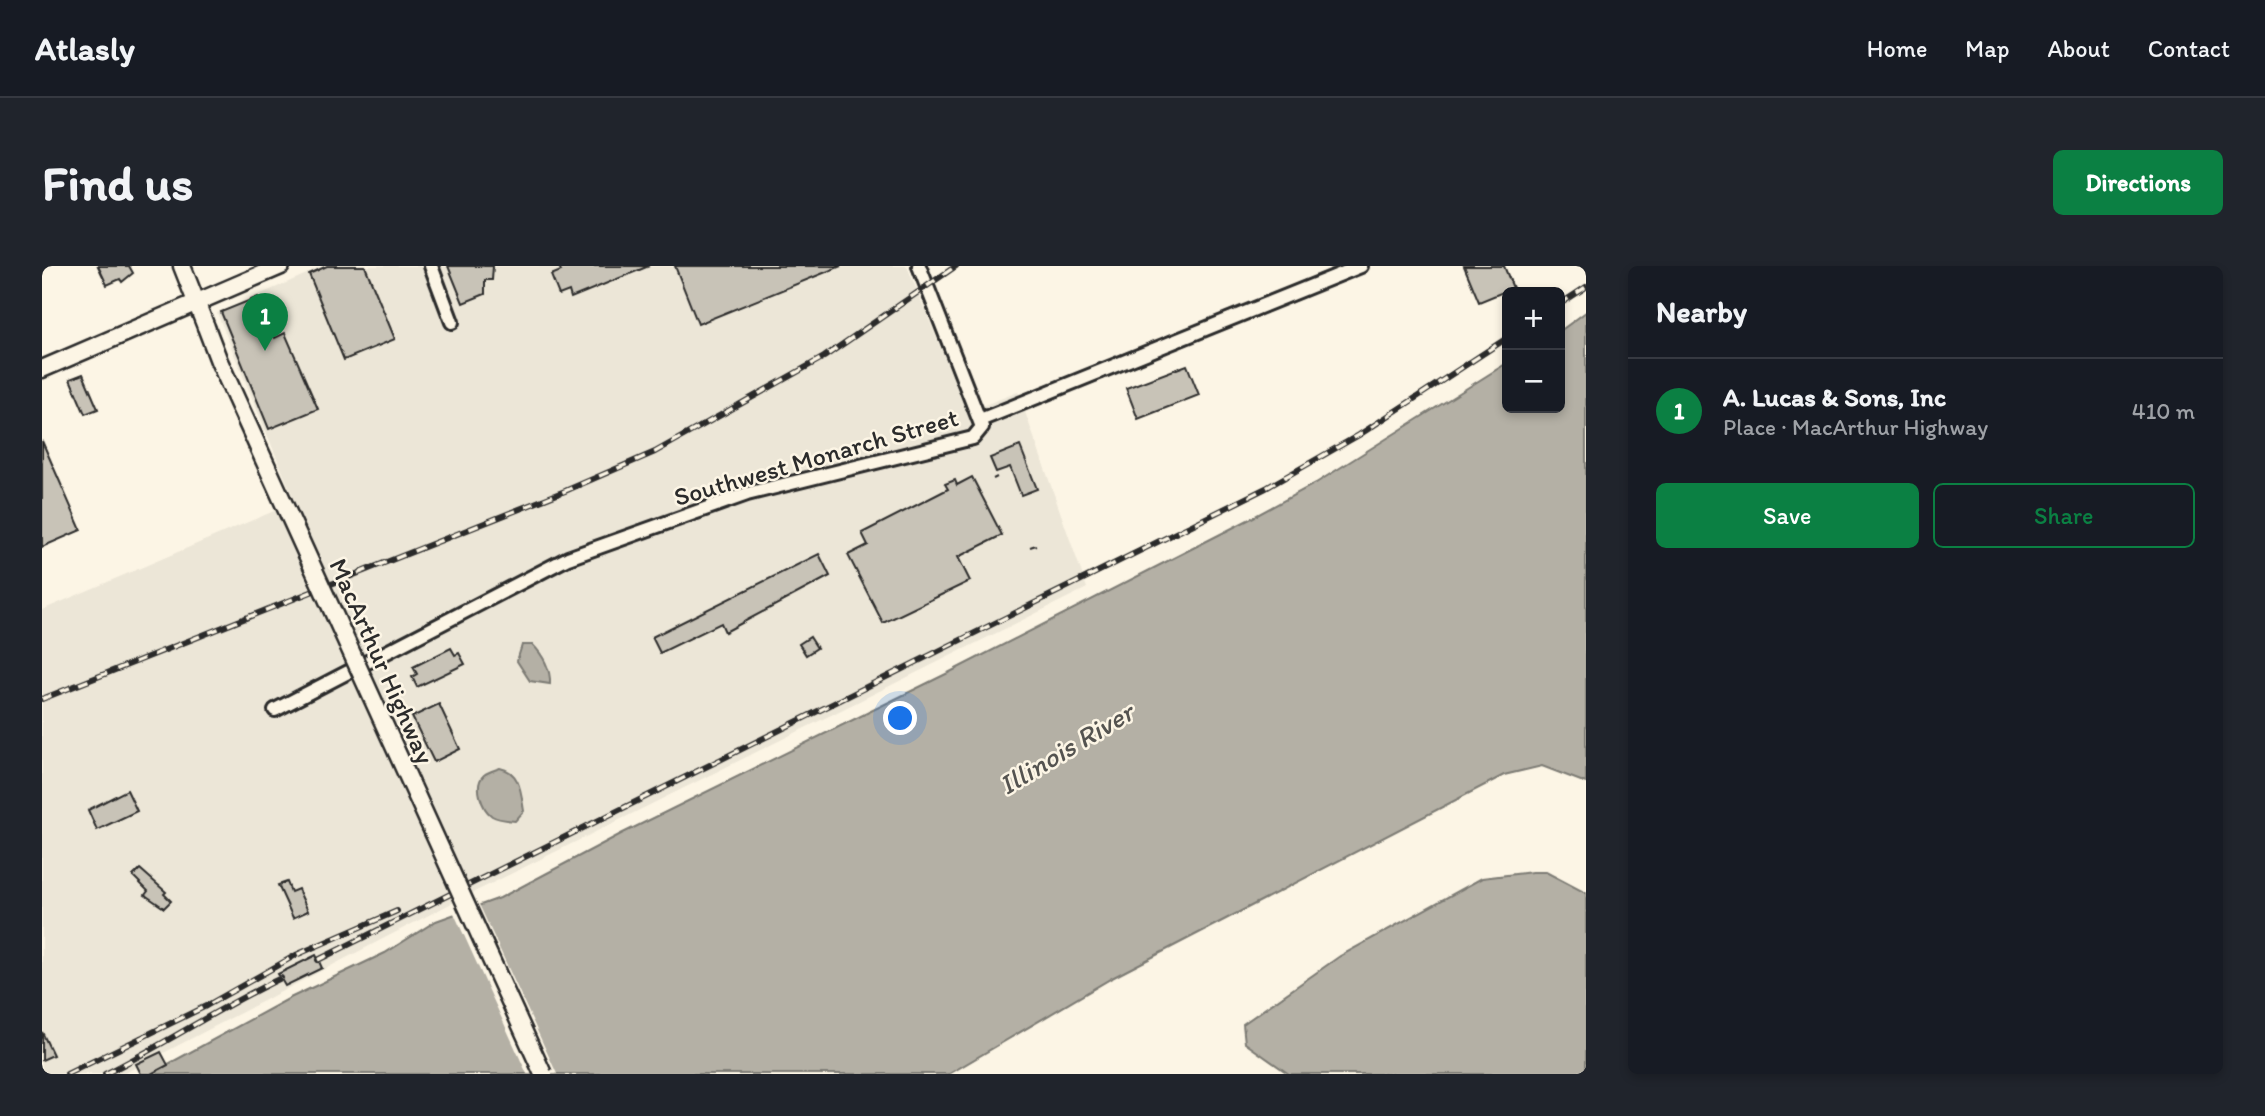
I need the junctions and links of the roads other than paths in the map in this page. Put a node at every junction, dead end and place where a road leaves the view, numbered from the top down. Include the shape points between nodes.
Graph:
1 (182, 266) edge
2 (281, 266) edge
3 (431, 266) edge
4 (919, 266) edge
5 (1361, 266) edge
6 (197, 301) junction
7 (452, 322) dead end
8 (42, 369) edge
9 (979, 420) junction
10 (275, 710) dead end
11 (543, 1074) edge

1 - 6 main road, MacArthur Highway
2 - 6 main road
3 - 7 street
4 - 9 street
5 - 9 street, Southwest Monarch Street
6 - 8 main road
6 - 11 main road, MacArthur Highway, bridge via 224,373
9 - 10 street, Southwest Monarch Street via 981,432 956,444 747,495 568,558

